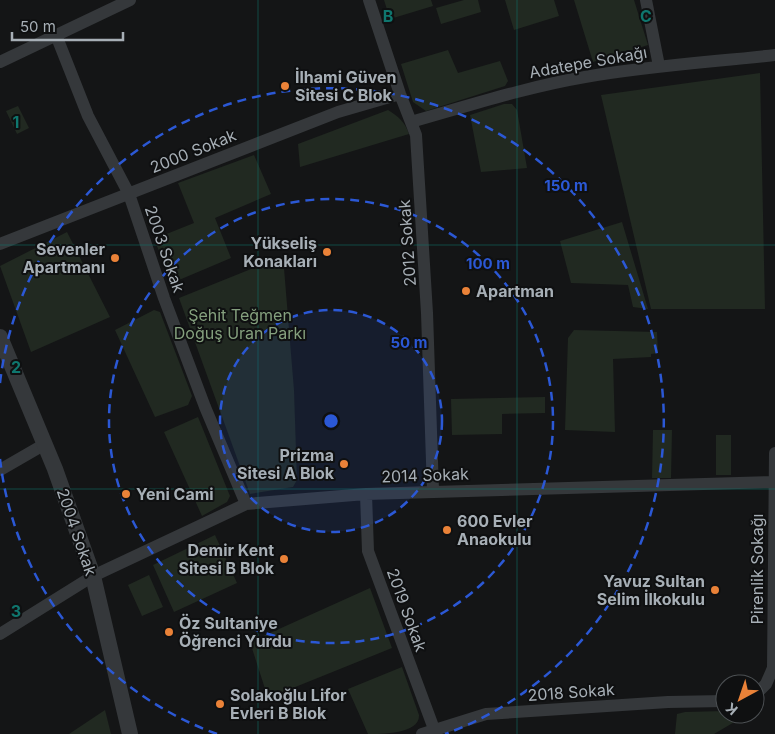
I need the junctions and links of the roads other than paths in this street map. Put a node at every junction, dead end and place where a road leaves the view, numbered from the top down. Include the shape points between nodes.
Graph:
1 (130, 0) edge
2 (369, 0) edge
3 (646, 0) edge
4 (56, 35) junction
5 (775, 55) edge
6 (0, 62) edge
7 (659, 66) junction
8 (400, 94) junction
9 (411, 122) junction
10 (129, 194) junction
11 (0, 244) edge
12 (0, 337) edge
13 (44, 444) junction
14 (775, 453) edge
15 (0, 470) edge
16 (774, 482) edge
17 (433, 491) junction
18 (366, 494) junction
19 (246, 504) junction
20 (93, 576) junction
21 (0, 634) edge
22 (765, 685) edge
23 (715, 702) edge
24 (430, 732) edge
25 (130, 734) edge

1 - 4 street
2 - 8 street, 2012 Sokak
3 - 7 street
4 - 6 street
4 - 10 street, 2003 Sokak via 88,116
5 - 7 street, Adatepe Sokağı
7 - 9 street, Adatepe Sokağı via 524,90
8 - 9 street, 2012 Sokak
8 - 10 street, 2000 Sokak via 338,112
9 - 17 street, 2012 Sokak via 416,135 427,313
10 - 11 street, 2000 Sokak
10 - 19 street, 2003 Sokak via 164,298
12 - 13 street, 2004 Sokak
13 - 15 street
13 - 20 street, 2004 Sokak
14 - 16 street, Pirenlik Sokağı
16 - 17 street, 2014 Sokak
16 - 22 street, Pirenlik Sokağı via 773,668
17 - 18 street, 2014 Sokak
18 - 19 street, 2014 Sokak
18 - 24 street, 2019 Sokak via 368,551
19 - 20 street, 2014 Sokak
20 - 21 street, 2014 Sokak
20 - 25 street, 2004 Sokak
23 - 24 street, 2018 Sokak via 486,714

